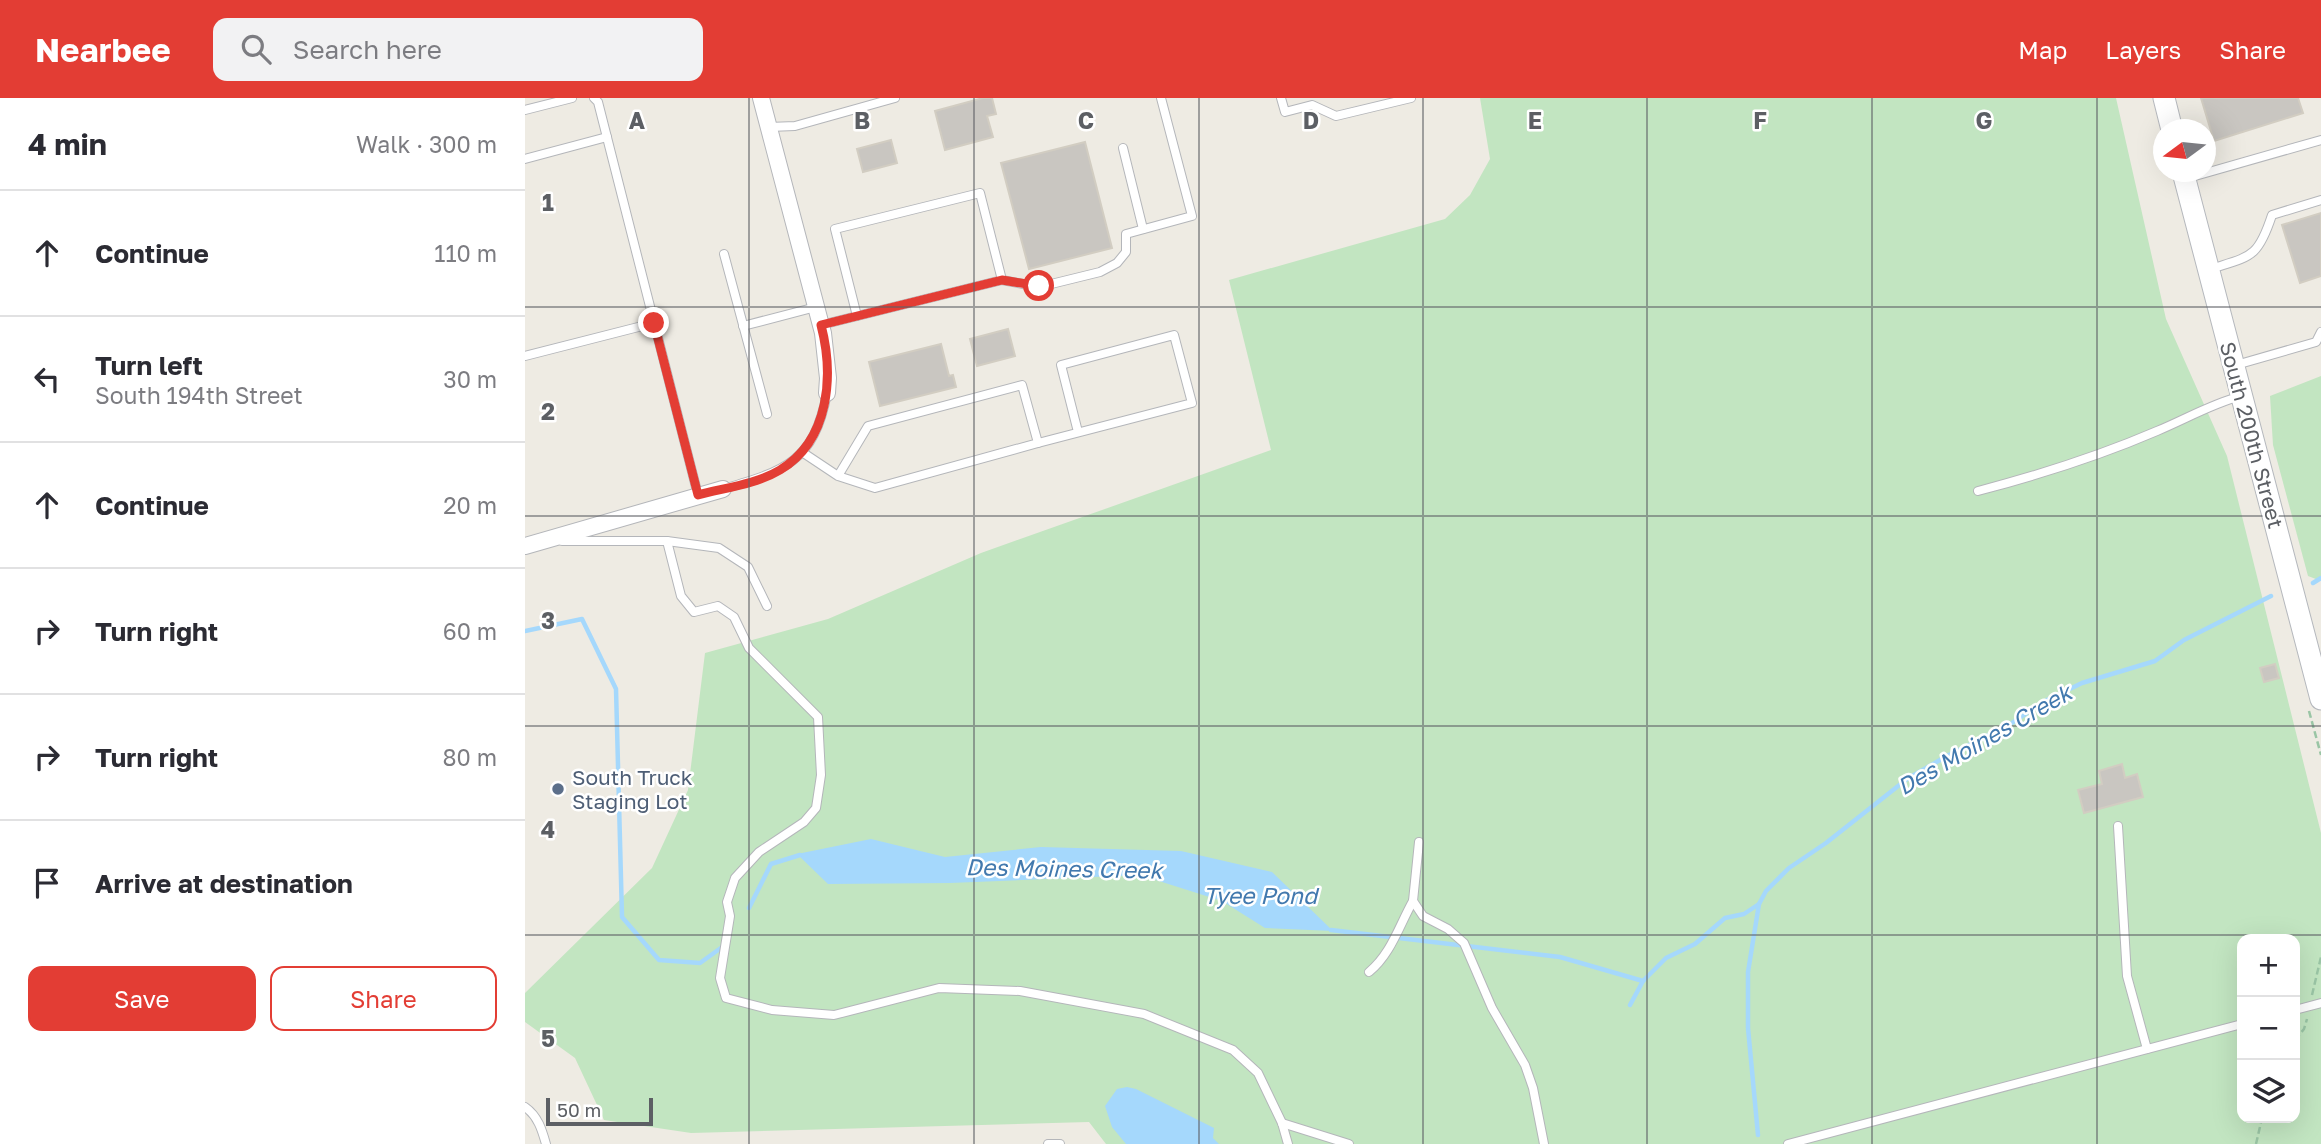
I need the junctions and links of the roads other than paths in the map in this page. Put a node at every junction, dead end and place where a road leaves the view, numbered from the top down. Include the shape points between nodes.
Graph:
1 (572, 98) edge
2 (594, 98) edge
3 (761, 98) edge
4 (895, 98) edge
5 (1161, 98) edge
6 (1281, 98) edge
7 (1411, 98) edge
8 (2164, 98) edge
9 (525, 110) edge
10 (2169, 119) edge
11 (769, 127) junction
12 (607, 137) junction
13 (2321, 140) edge
14 (1123, 148) dead end
15 (525, 159) edge
16 (2216, 167) edge
17 (2186, 182) edge
18 (2321, 200) edge
19 (1143, 229) junction
20 (724, 254) dead end
21 (2208, 270) junction
22 (1002, 280) junction
23 (816, 307) junction
24 (857, 316) junction
25 (654, 323) junction
26 (821, 325) junction
27 (743, 326) junction
28 (2321, 332) edge
29 (525, 356) edge
30 (2233, 366) junction
31 (827, 393) joint
32 (2241, 396) junction
33 (767, 414) dead end
34 (1078, 432) junction
35 (1038, 443) junction
36 (801, 452) junction
37 (838, 476) junction
38 (723, 489) joint
39 (1978, 491) dead end
40 (698, 495) junction
41 (667, 541) junction
42 (531, 545) edge
43 (768, 606) dead end
44 (2321, 699) edge
45 (2118, 826) dead end
46 (1419, 842) dead end
47 (1413, 901) junction
48 (1369, 972) dead end
49 (2321, 1003) edge
50 (2300, 1009) edge
51 (2237, 1025) edge
52 (2147, 1049) junction
53 (525, 1107) edge
54 (1282, 1123) junction
55 (546, 1144) edge
56 (1048, 1144) edge
57 (1060, 1144) edge
58 (1288, 1144) edge
59 (1349, 1144) edge
60 (1544, 1144) edge
61 (1788, 1144) edge

1 - 9 lane
2 - 12 lane
3 - 11 street
4 - 11 lane via 795,126
5 - 19 lane via 1192,216
6 - 7 lane via 1285,112 1312,105 1335,116
8 - 10 main road
11 - 23 street
12 - 15 lane
12 - 25 lane
13 - 16 lane
14 - 19 lane
17 - 21 main road, South 200th Street
18 - 21 lane via 2272,215 2264,239 2252,255
19 - 22 lane via 1126,234 1126,252 1100,272 1039,286
20 - 27 lane
21 - 30 main road, South 200th Street
22 - 24 lane
22 - 24 lane via 980,193 835,229
23 - 26 street
23 - 27 lane
24 - 26 lane
25 - 29 lane
25 - 40 lane
26 - 31 street
27 - 33 lane
28 - 30 lane via 2316,342
30 - 32 main road, South 200th Street
31 - 36 lane via 817,427
32 - 39 lane via 2214,403 2096,456
32 - 44 main road, South 200th Street
34 - 34 lane via 1192,402 1174,335 1061,365
34 - 35 lane
35 - 37 lane via 874,488
35 - 37 lane via 1022,385 868,426
36 - 37 lane
36 - 38 lane via 780,470
38 - 40 street
40 - 42 street
41 - 42 lane
41 - 43 lane via 719,548 748,567
41 - 54 lane via 681,596 694,612 718,606 734,617 749,648 818,717 821,775 816,808 804,822 759,852 735,878 727,902 730,916 720,978 726,998 772,1010 834,1015 940,988 1020,991 1144,1014 1233,1050 1258,1073
45 - 52 lane via 2127,976
46 - 47 lane
47 - 48 lane via 1390,948
47 - 60 lane via 1423,916 1464,943 1492,1008 1525,1065
49 - 50 lane
51 - 52 lane
52 - 61 lane
53 - 55 lane via 533,1112
54 - 58 lane
54 - 59 lane
56 - 57 lane

